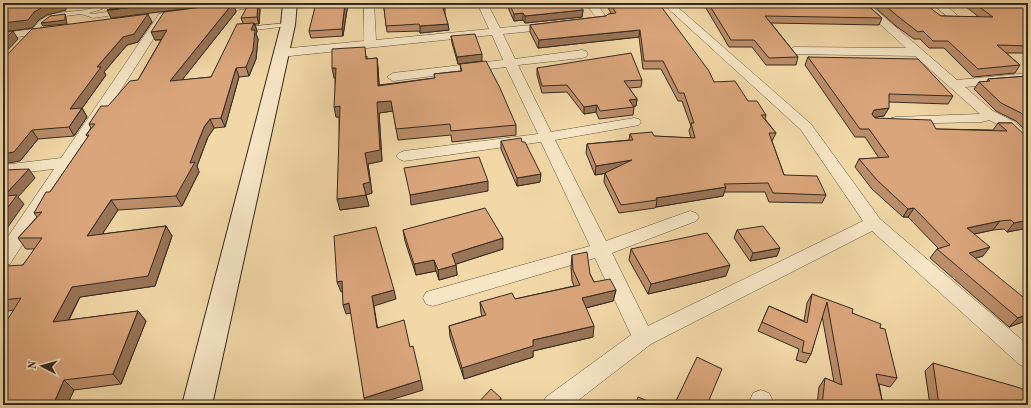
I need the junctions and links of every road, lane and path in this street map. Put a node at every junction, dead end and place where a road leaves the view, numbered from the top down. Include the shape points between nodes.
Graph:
1 (104, 3) edge
2 (268, 3) edge
3 (290, 3) edge
4 (369, 3) edge
5 (482, 3) edge
6 (590, 3) edge
7 (668, 3) edge
8 (862, 3) edge
9 (936, 3) edge
10 (131, 10) edge
11 (201, 11) edge
12 (81, 12) junction
13 (952, 15) edge
14 (148, 18) edge
15 (125, 21) edge
16 (288, 25) junction
17 (87, 26) edge
18 (65, 28) edge
19 (239, 30) edge
20 (496, 31) junction
21 (33, 33) junction
22 (3, 36) edge
23 (370, 44) junction
24 (18, 48) edge
25 (794, 51) edge
26 (916, 52) junction
27 (280, 53) junction
28 (582, 54) dead end
29 (511, 63) junction
30 (1028, 77) edge
31 (393, 78) dead end
32 (953, 84) junction
33 (988, 114) junction
34 (884, 121) edge
35 (634, 122) dead end
36 (547, 138) junction
37 (1028, 142) edge
38 (404, 156) dead end
39 (68, 162) junction
40 (3, 170) edge
41 (690, 217) dead end
42 (874, 223) junction
43 (601, 250) junction
44 (3, 259) edge
45 (433, 298) dead end
46 (643, 338) junction
47 (1028, 358) edge
48 (197, 405) edge
49 (554, 405) edge

1 - 12 lane via 101,7
2 - 11 street
3 - 16 main road
4 - 23 street
5 - 20 street
6 - 20 street via 601,20
7 - 42 street via 806,128
8 - 26 street
9 - 13 street
10 - 12 lane via 93,16
12 - 21 lane via 46,19
14 - 39 street via 167,16
15 - 17 street
16 - 19 lane
16 - 27 main road
18 - 21 street
20 - 23 street
20 - 29 street
21 - 22 street
21 - 24 street
23 - 27 street
25 - 26 street
26 - 32 street
27 - 48 main road
28 - 29 street
29 - 31 street
29 - 36 street
30 - 32 street
32 - 33 street
33 - 34 street via 982,118
33 - 37 street via 1010,125
35 - 36 street
36 - 38 street
36 - 43 street
39 - 40 street
39 - 44 street
41 - 43 street
42 - 46 street
42 - 47 street
43 - 45 street
43 - 46 street
46 - 49 street

